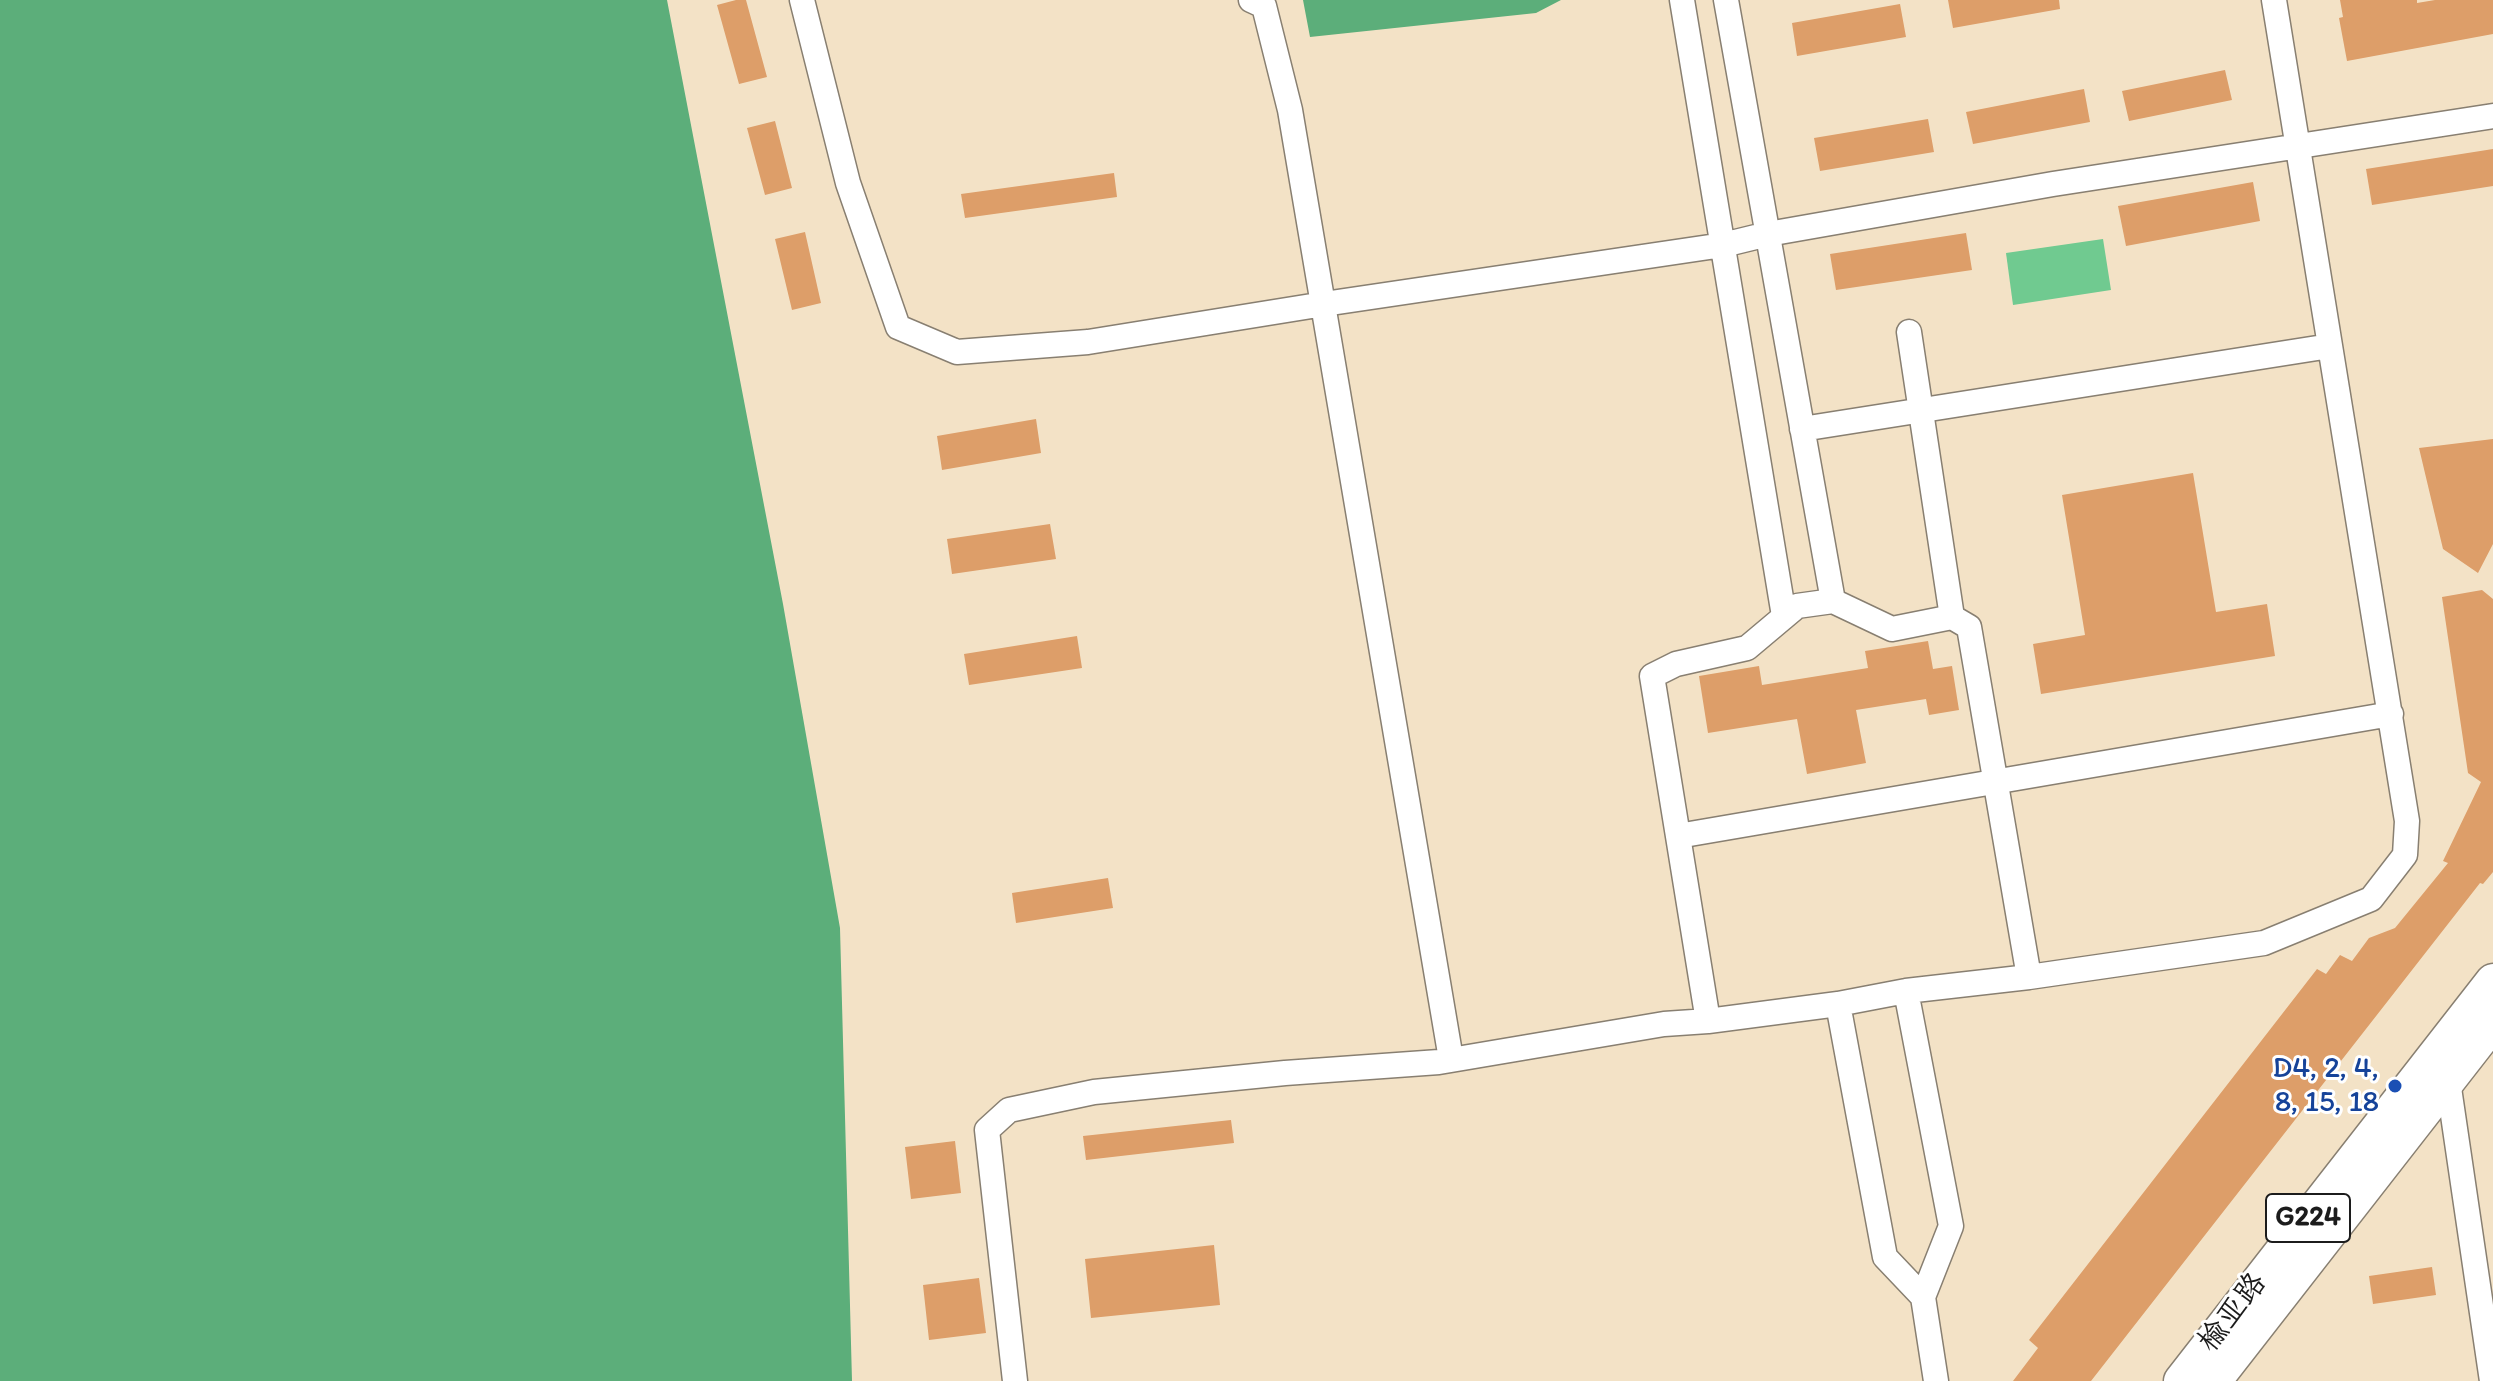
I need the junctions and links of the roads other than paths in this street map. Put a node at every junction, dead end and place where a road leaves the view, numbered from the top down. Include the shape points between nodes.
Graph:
1 (802, 0) edge
2 (1682, 0) edge
3 (1726, 0) edge
4 (2274, 0) edge
5 (1260, 2) edge
6 (2493, 116) edge
7 (2298, 147) junction
8 (1768, 234) junction
9 (1723, 245) junction
10 (1324, 304) junction
11 (1909, 332) dead end
12 (2330, 346) junction
13 (1921, 410) junction
14 (1802, 429) junction
15 (1833, 601) junction
16 (1784, 616) junction
17 (1952, 617) junction
18 (2391, 714) junction
19 (1995, 782) junction
20 (1678, 836) junction
21 (2029, 977) junction
22 (2493, 981) edge
23 (1906, 991) junction
24 (1838, 1004) junction
25 (1708, 1021) junction
26 (2493, 1023) edge
27 (1451, 1059) junction
28 (2448, 1081) junction
29 (1923, 1297) junction
30 (1015, 1381) edge
31 (1936, 1381) edge
32 (2181, 1381) edge
33 (2214, 1381) edge
34 (2492, 1381) edge

1 - 10 lane via 848,183 898,327 957,352 1088,342
2 - 9 lane
3 - 8 lane
4 - 7 lane
5 - 10 lane via 1290,110
6 - 7 lane
7 - 8 lane
7 - 12 lane
8 - 9 lane
8 - 14 lane
9 - 10 lane
9 - 16 lane
10 - 27 lane
11 - 13 lane
12 - 13 lane
12 - 18 lane
13 - 14 lane
13 - 17 lane
14 - 15 lane
15 - 16 lane via 1797,606
15 - 17 lane via 1892,629
16 - 20 lane via 1747,648 1676,664 1652,676
17 - 19 lane via 1969,627
18 - 19 lane
18 - 21 lane via 2407,821 2405,855 2371,899 2264,943
19 - 20 lane
19 - 21 lane
20 - 25 lane
21 - 23 lane
22 - 32 highway, 榆亚路 / G224
23 - 24 lane
23 - 29 lane via 1951,1226
24 - 25 lane
24 - 29 lane via 1885,1257
25 - 27 lane
26 - 28 highway, 榆亚路 / G224
27 - 30 lane via 1094,1092 1009,1110 987,1130
28 - 33 highway, 榆亚路 / G224
28 - 34 lane
29 - 31 lane

